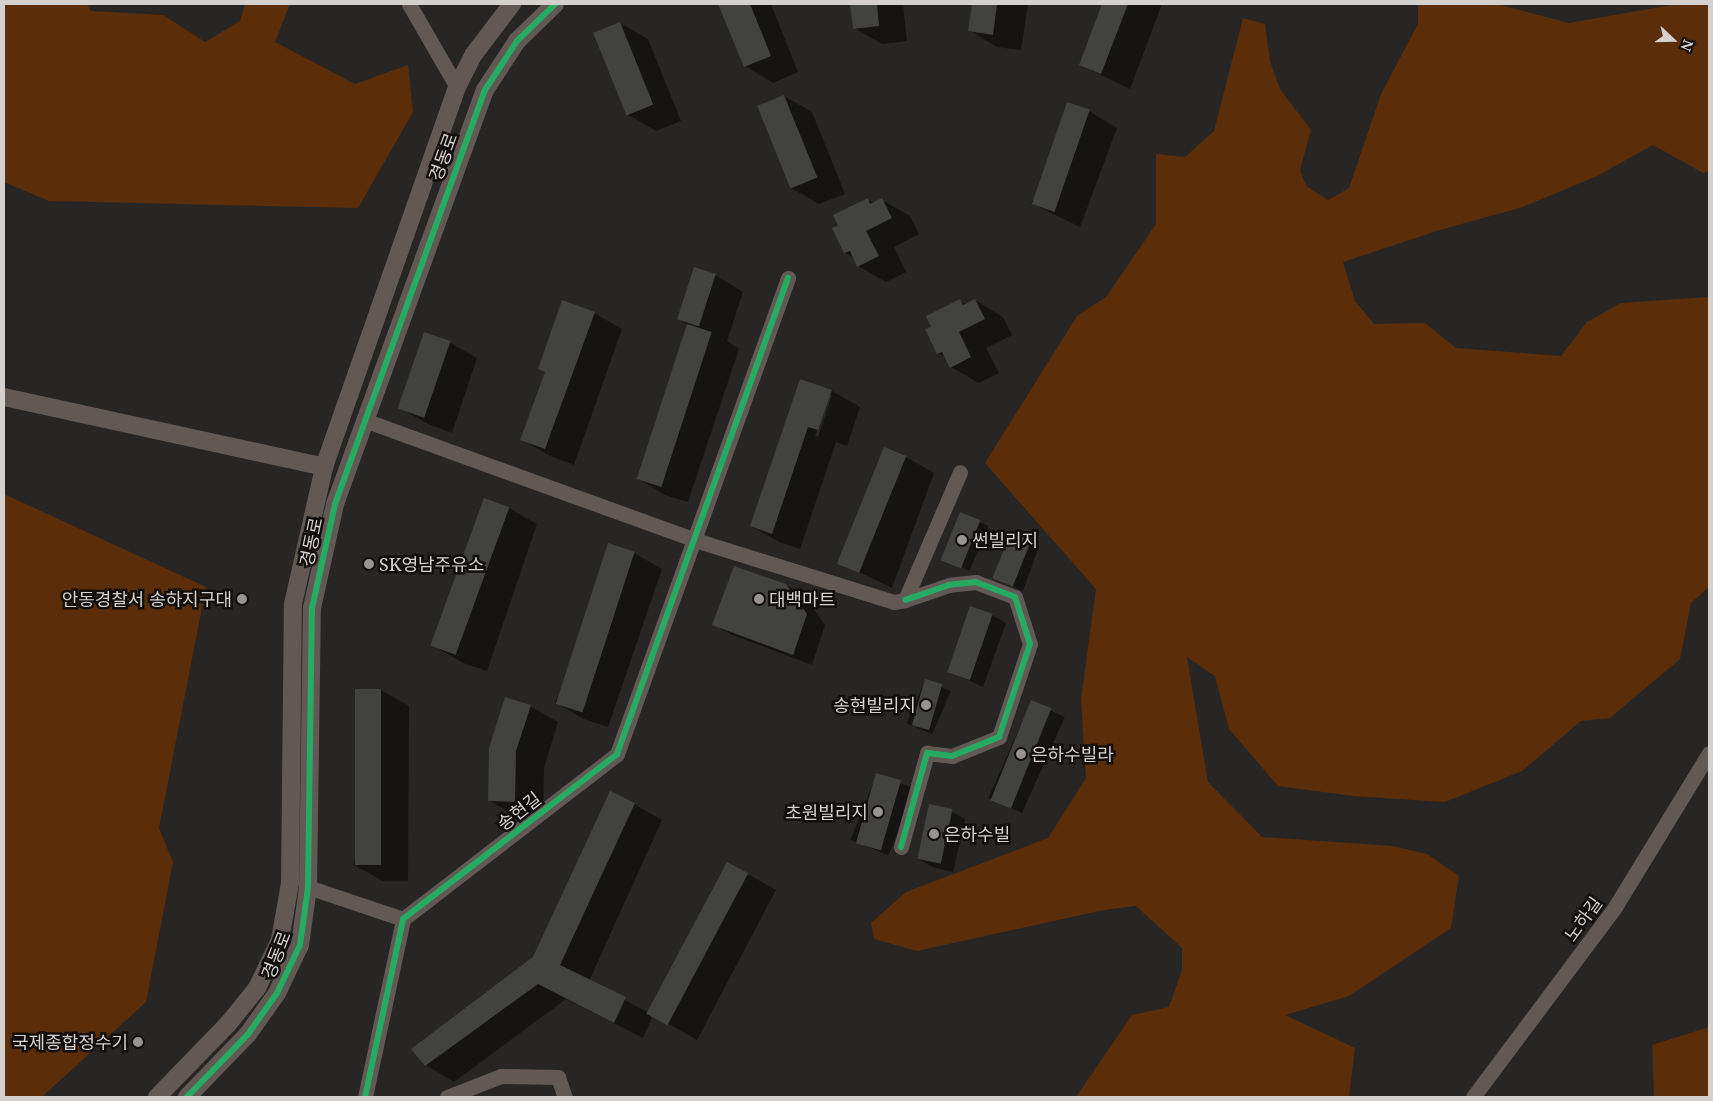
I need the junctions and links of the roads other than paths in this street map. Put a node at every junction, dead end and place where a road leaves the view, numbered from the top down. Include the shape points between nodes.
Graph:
1 (409, 4) edge
2 (512, 4) edge
3 (555, 4) edge
4 (457, 87) junction
5 (788, 278) dead end
6 (4, 397) edge
7 (364, 420) junction
8 (324, 467) junction
9 (960, 472) dead end
10 (695, 540) junction
11 (906, 600) junction
12 (1709, 753) edge
13 (901, 847) dead end
14 (308, 887) junction
15 (403, 919) junction
16 (157, 1097) edge
17 (187, 1097) edge
18 (365, 1097) edge
19 (447, 1097) edge
20 (565, 1097) edge
21 (1473, 1097) edge

1 - 4 street
2 - 4 street, 경동로 via 474,54
3 - 7 street, 경동로 via 517,40 485,90
4 - 8 street, 경동로
5 - 10 street, 송현길
6 - 8 street
7 - 10 street
7 - 14 street, 경동로 via 335,504 312,608
8 - 16 street, 경동로 via 293,604 290,883 280,940 258,988
9 - 11 street
10 - 11 street via 894,602
10 - 15 street, 송현길 via 618,754
11 - 13 street via 949,585 976,582 1015,597 1030,644 999,737 952,756 927,753
12 - 21 street, 노하길 via 1615,907
14 - 15 street
14 - 17 street, 경동로 via 300,945 277,993 248,1034
15 - 18 street
19 - 20 street via 501,1076 558,1077

